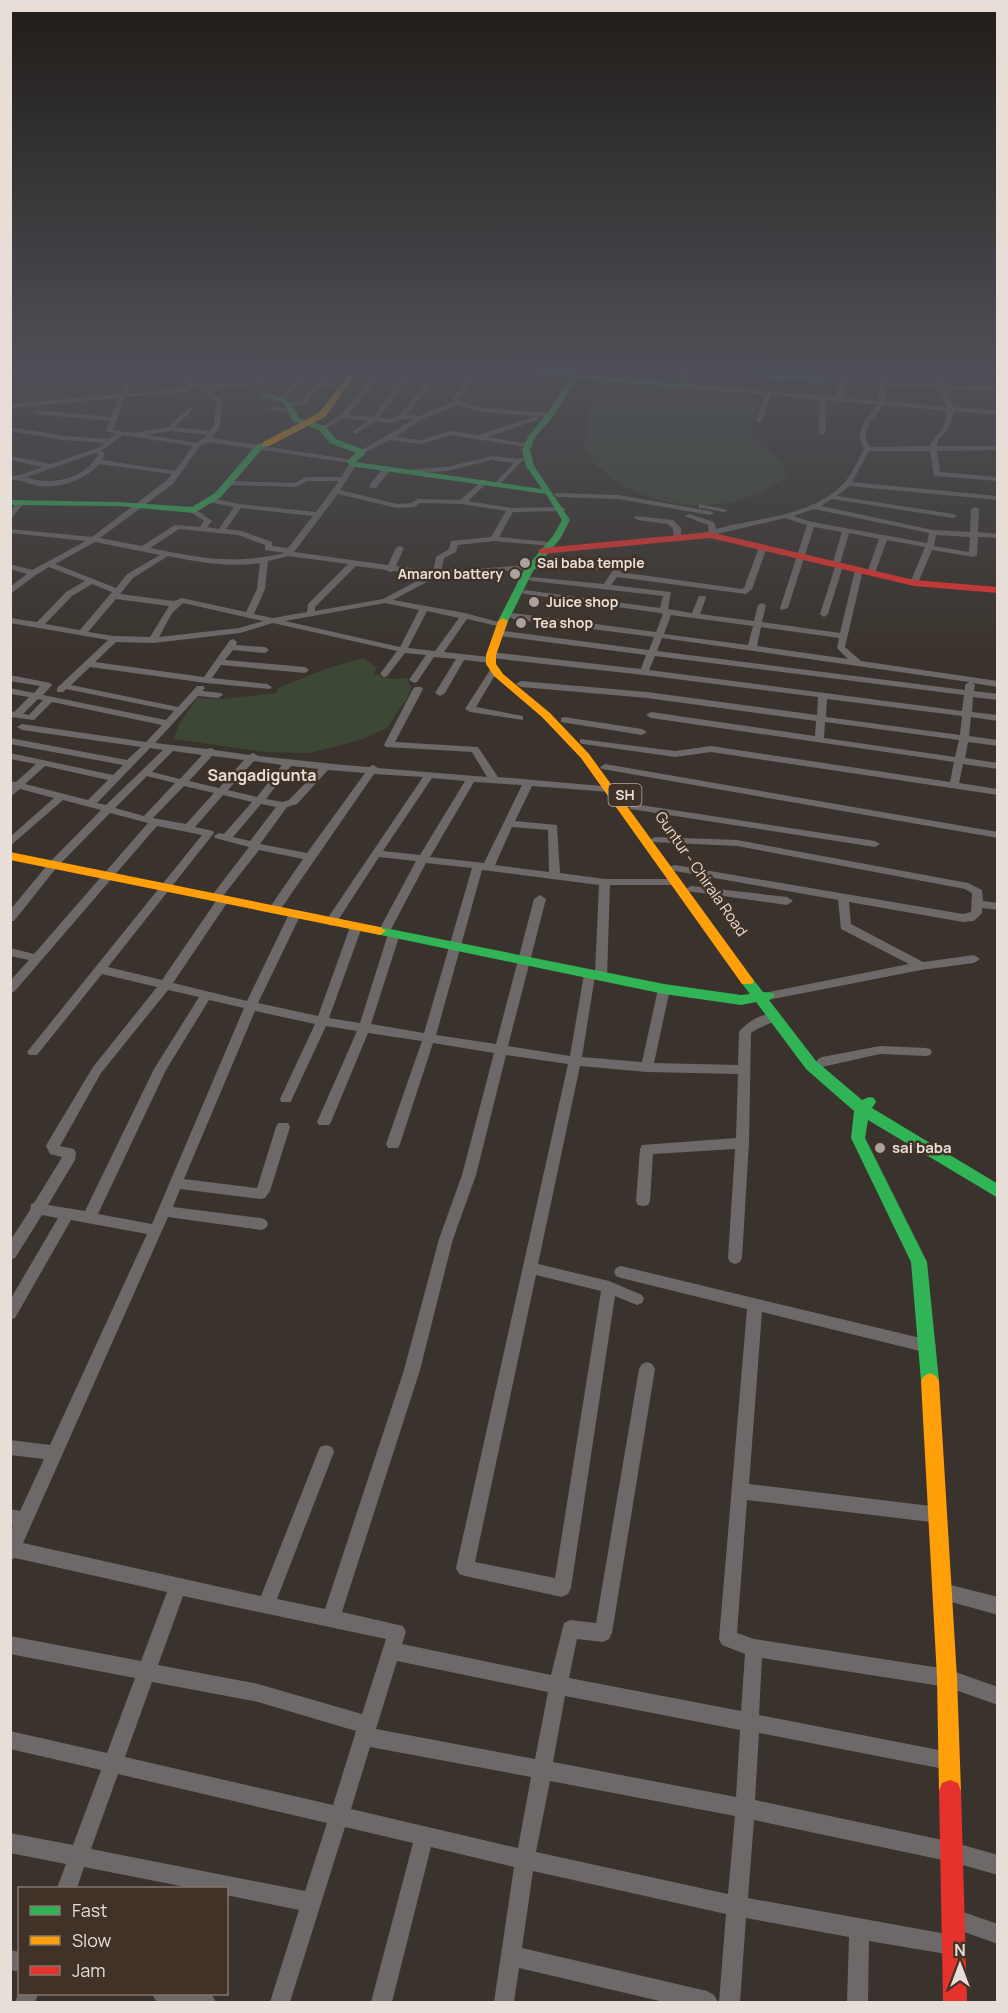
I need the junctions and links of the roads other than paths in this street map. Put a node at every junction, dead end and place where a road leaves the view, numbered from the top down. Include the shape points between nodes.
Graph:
1 (40, 464) edge
2 (55, 464) edge
3 (95, 464) edge
4 (112, 464) edge
5 (184, 464) edge
6 (245, 464) edge
7 (352, 464) edge
8 (373, 464) edge
9 (468, 464) edge
10 (516, 464) edge
11 (531, 464) edge
12 (535, 464) edge
13 (858, 464) edge
14 (935, 464) edge
15 (50, 466) junction
16 (388, 468) junction
17 (416, 471) junction
18 (177, 473) junction
19 (21, 477) junction
20 (10, 478) edge
21 (998, 479) edge
22 (343, 480) junction
23 (483, 482) junction
24 (230, 483) junction
25 (498, 484) junction
26 (847, 484) junction
27 (373, 486) dead end
28 (336, 491) junction
29 (423, 491) dead end
30 (952, 496) junction
31 (830, 497) junction
32 (998, 498) edge
33 (556, 499) junction
34 (212, 500) junction
35 (923, 500) dead end
36 (418, 501) junction
37 (641, 501) junction
38 (16, 502) edge
39 (462, 502) junction
40 (141, 506) junction
41 (239, 506) junction
42 (812, 506) junction
43 (975, 509) dead end
44 (194, 510) junction
45 (511, 510) junction
46 (724, 510) dead end
47 (920, 512) junction
48 (710, 513) dead end
49 (316, 514) junction
50 (680, 514) dead end
51 (783, 515) junction
52 (953, 516) junction
53 (10, 518) edge
54 (638, 518) dead end
55 (811, 524) junction
56 (202, 529) junction
57 (10, 531) edge
58 (221, 531) junction
59 (846, 531) junction
60 (933, 532) junction
61 (954, 532) junction
62 (708, 533) junction
63 (976, 534) junction
64 (998, 536) edge
65 (677, 537) junction
66 (884, 537) junction
67 (94, 539) junction
68 (494, 539) junction
69 (764, 547) junction
70 (929, 547) junction
71 (400, 548) dead end
72 (143, 549) junction
73 (547, 549) junction
74 (290, 552) junction
75 (166, 554) junction
76 (801, 556) junction
77 (264, 560) junction
78 (354, 563) junction
79 (51, 565) junction
80 (838, 565) junction
81 (10, 566) edge
82 (390, 570) junction
83 (534, 571) junction
84 (865, 572) junction
85 (33, 573) junction
86 (436, 574) junction
87 (615, 574) junction
88 (91, 581) junction
89 (914, 582) junction
90 (606, 587) junction
91 (998, 590) edge
92 (10, 592) edge
93 (525, 592) junction
94 (117, 594) junction
95 (702, 598) dead end
96 (386, 601) junction
97 (175, 604) junction
98 (762, 605) dead end
99 (424, 608) junction
100 (784, 608) dead end
101 (665, 612) junction
102 (311, 614) junction
103 (824, 614) dead end
104 (249, 615) junction
105 (465, 616) junction
106 (695, 616) junction
107 (10, 620) edge
108 (275, 620) junction
109 (626, 620) junction
110 (39, 625) junction
111 (506, 625) junction
112 (758, 625) junction
113 (240, 630) junction
114 (84, 631) junction
115 (658, 635) junction
116 (842, 636) junction
117 (114, 639) junction
118 (153, 640) junction
119 (231, 647) junction
120 (752, 648) junction
121 (266, 650) dead end
122 (403, 650) junction
123 (652, 651) junction
124 (434, 655) junction
125 (461, 658) junction
126 (493, 661) junction
127 (219, 662) junction
128 (858, 663) junction
129 (88, 664) junction
130 (304, 670) dead end
131 (644, 672) junction
132 (384, 675) dead end
133 (10, 678) edge
134 (206, 680) junction
135 (970, 680) junction
136 (521, 684) junction
137 (998, 684) edge
138 (65, 686) junction
139 (267, 687) dead end
140 (10, 692) edge
141 (969, 692) junction
142 (196, 693) junction
143 (440, 693) dead end
144 (218, 695) dead end
145 (824, 695) junction
146 (36, 696) junction
147 (998, 697) edge
148 (50, 699) junction
149 (180, 710) junction
150 (13, 714) edge
151 (968, 714) junction
152 (651, 716) dead end
153 (821, 717) junction
154 (31, 718) junction
155 (520, 718) dead end
156 (998, 718) edge
157 (564, 720) junction
158 (168, 723) junction
159 (22, 727) junction
160 (642, 732) dead end
161 (964, 738) junction
162 (10, 739) edge
163 (819, 740) junction
164 (583, 741) junction
165 (998, 743) edge
166 (148, 745) junction
167 (171, 747) junction
168 (211, 751) junction
169 (10, 756) edge
170 (253, 756) junction
171 (959, 760) junction
172 (290, 762) junction
173 (43, 763) junction
174 (131, 764) junction
175 (326, 766) junction
176 (998, 766) edge
177 (604, 767) junction
178 (373, 768) junction
179 (145, 773) junction
180 (429, 774) junction
181 (116, 779) junction
182 (471, 779) junction
183 (495, 781) junction
184 (182, 782) junction
185 (528, 784) junction
186 (954, 785) junction
187 (13, 788) edge
188 (609, 789) junction
189 (222, 792) junction
190 (998, 792) edge
191 (61, 797) junction
192 (258, 801) junction
193 (90, 804) junction
194 (283, 805) junction
195 (634, 807) junction
196 (108, 809) junction
197 (151, 821) junction
198 (508, 824) junction
199 (188, 828) junction
200 (209, 833) junction
201 (998, 835) edge
202 (226, 838) junction
203 (656, 840) junction
204 (10, 843) edge
205 (875, 844) dead end
206 (254, 845) junction
207 (376, 853) junction
208 (10, 856) edge
209 (310, 857) junction
210 (423, 860) junction
211 (53, 865) junction
212 (483, 866) junction
213 (675, 875) junction
214 (555, 876) junction
215 (107, 877) junction
216 (605, 882) junction
217 (165, 888) junction
218 (691, 888) junction
219 (843, 896) junction
220 (220, 899) junction
221 (540, 899) dead end
222 (787, 901) dead end
223 (977, 903) junction
224 (998, 908) edge
225 (274, 910) junction
226 (295, 915) junction
227 (10, 918) edge
228 (331, 922) junction
229 (356, 927) junction
230 (389, 933) junction
231 (456, 947) junction
232 (10, 952) edge
233 (37, 958) junction
234 (974, 959) dead end
235 (523, 960) junction
236 (921, 966) junction
237 (100, 969) junction
238 (596, 975) junction
239 (165, 985) junction
240 (10, 989) edge
241 (664, 989) junction
242 (206, 995) junction
243 (763, 997) junction
244 (251, 1006) junction
245 (772, 1017) junction
246 (322, 1021) junction
247 (364, 1028) junction
248 (429, 1038) junction
249 (500, 1049) junction
250 (33, 1052) dead end
251 (926, 1052) dead end
252 (575, 1061) junction
253 (822, 1062) junction
254 (647, 1067) junction
255 (743, 1070) junction
256 (286, 1099) dead end
257 (866, 1105) junction
258 (324, 1122) dead end
259 (283, 1127) dead end
260 (742, 1143) junction
261 (393, 1144) dead end
262 (998, 1179) edge
263 (175, 1184) junction
264 (998, 1192) edge
265 (643, 1201) dead end
266 (36, 1209) junction
267 (163, 1211) junction
268 (67, 1214) junction
269 (89, 1218) junction
270 (261, 1224) dead end
271 (156, 1230) junction
272 (10, 1254) edge
273 (735, 1258) dead end
274 (532, 1268) junction
275 (621, 1272) dead end
276 (609, 1287) junction
277 (637, 1299) dead end
278 (755, 1304) junction
279 (10, 1314) edge
280 (928, 1346) junction
281 (647, 1369) dead end
282 (10, 1447) edge
283 (326, 1452) dead end
284 (54, 1453) junction
285 (740, 1491) junction
286 (939, 1515) junction
287 (18, 1519) edge
288 (11, 1551) edge
289 (178, 1586) junction
290 (943, 1592) junction
291 (266, 1606) junction
292 (998, 1606) edge
293 (331, 1619) junction
294 (10, 1645) edge
295 (754, 1648) junction
296 (391, 1651) junction
297 (146, 1673) junction
298 (947, 1678) junction
299 (558, 1685) junction
300 (998, 1696) edge
301 (751, 1721) junction
302 (366, 1731) junction
303 (10, 1740) edge
304 (950, 1761) junction
305 (113, 1763) junction
306 (544, 1768) junction
307 (745, 1808) junction
308 (340, 1814) junction
309 (424, 1837) junction
310 (10, 1843) edge
311 (952, 1852) junction
312 (79, 1856) junction
313 (525, 1860) junction
314 (998, 1865) edge
315 (67, 1887) edge
316 (311, 1902) junction
317 (736, 1906) junction
318 (953, 1918) junction
319 (859, 1928) junction
320 (998, 1934) edge
321 (953, 1945) junction
322 (511, 1956) junction
323 (168, 1995) edge
324 (205, 2002) edge
325 (280, 2002) edge
326 (381, 2002) edge
327 (504, 2002) edge
328 (707, 2002) edge
329 (729, 2002) edge
330 (858, 2002) edge
331 (955, 2002) edge

1 - 15 street
2 - 15 street
3 - 19 street via 61,483 39,484
4 - 18 street
5 - 18 street
6 - 24 main road
7 - 22 street
8 - 16 main road
9 - 17 street
10 - 25 street
11 - 33 main road
12 - 33 main road
13 - 26 street
14 - 21 street via 937,474
15 - 19 street
16 - 17 main road
16 - 27 street
17 - 23 main road
18 - 40 street
19 - 20 street
22 - 24 street via 306,479 296,485
22 - 28 street
23 - 25 main road
23 - 39 street
24 - 34 main road
25 - 33 main road
26 - 30 street
26 - 31 street
28 - 36 street via 397,506
28 - 49 street
29 - 36 street
30 - 32 street
30 - 52 street
31 - 42 street
31 - 47 street
33 - 37 street via 610,496
33 - 45 street
33 - 73 main road via 572,512 574,521
34 - 41 street
34 - 44 main road
35 - 47 street
36 - 39 street
37 - 46 street
37 - 48 street
38 - 40 main road
38 - 53 street
39 - 45 street
40 - 44 main road
40 - 67 street
41 - 49 street
41 - 58 street
42 - 51 street
42 - 60 street
43 - 63 street
44 - 56 street via 208,520
45 - 68 street
47 - 52 street
49 - 74 street
50 - 62 street via 711,524
51 - 55 street
51 - 62 street
52 - 61 street
54 - 65 street via 670,522 677,528
55 - 59 street
55 - 76 street
56 - 58 street
56 - 72 street via 178,527
57 - 67 street
58 - 74 street via 239,533 270,544 268,548
59 - 66 street
59 - 80 street
60 - 61 street
60 - 70 street
61 - 63 street
62 - 65 main road
62 - 69 main road
63 - 64 street
63 - 70 street via 973,555
65 - 73 main road
66 - 70 street
66 - 84 street
67 - 72 street
67 - 79 street
68 - 73 street
68 - 86 street via 454,543 453,550 440,557
69 - 76 main road
69 - 87 street via 748,589 743,592
70 - 89 street
71 - 82 street
72 - 75 street
73 - 83 main road
74 - 77 street
74 - 78 street
75 - 77 street via 203,561
75 - 94 street via 130,576
76 - 80 main road
76 - 100 street
77 - 104 street via 261,589
78 - 82 street
78 - 102 street via 310,606
79 - 85 street
79 - 88 street
80 - 84 main road
80 - 103 street
81 - 85 street
82 - 86 street
83 - 86 street via 491,566
83 - 87 street via 619,568
83 - 90 street
83 - 93 main road
83 - 111 main road
84 - 89 main road
84 - 116 street
85 - 92 street
86 - 96 street
87 - 90 street
88 - 94 street
88 - 110 street via 69,594
89 - 91 main road
90 - 101 street via 668,594
93 - 109 street
93 - 111 main road
94 - 97 street
94 - 114 street
95 - 106 street
96 - 99 street
96 - 102 street
97 - 104 street via 182,600
97 - 118 street
98 - 112 street
99 - 105 street
99 - 122 street
101 - 106 street
101 - 109 street
101 - 115 street
102 - 108 street
104 - 108 street
105 - 111 street
105 - 124 street
106 - 112 street
107 - 110 street
108 - 113 street
108 - 122 street
109 - 111 street
109 - 115 street
110 - 114 street
111 - 123 street
111 - 126 main road
112 - 116 street
112 - 120 street
113 - 118 street
113 - 119 street
114 - 117 street
115 - 120 street
115 - 123 street
116 - 128 street via 842,650
117 - 118 street
117 - 129 street
119 - 121 street
119 - 127 street
120 - 128 street
122 - 124 street
122 - 132 street
123 - 131 street
123 - 141 street
124 - 125 street
124 - 183 street via 416,684 389,745 475,749
125 - 126 street
125 - 143 street
126 - 131 street
126 - 136 main road, Guntur - Chirala Road / SH
126 - 155 street via 470,709
126 - 188 main road, Guntur - Chirala Road / SH via 558,727
127 - 130 street
127 - 134 street
128 - 135 street
129 - 134 street
129 - 138 street
131 - 145 street
133 - 146 street via 47,684
134 - 139 street
134 - 142 street
135 - 137 street
135 - 141 street
136 - 153 street
136 - 157 main road, Guntur - Chirala Road / SH
138 - 148 street
138 - 149 street
140 - 146 street
141 - 147 street
141 - 151 street
142 - 144 street
142 - 149 street
145 - 151 street
145 - 153 street
146 - 148 street
146 - 150 street
148 - 154 street
148 - 158 street
149 - 158 street
150 - 154 street
151 - 156 street
151 - 161 street
152 - 163 street
153 - 161 street
153 - 163 street
154 - 159 street
157 - 160 street
157 - 164 main road, Guntur - Chirala Road / SH
158 - 166 street
159 - 162 street
159 - 166 street
161 - 165 street
161 - 171 street
162 - 174 street
163 - 171 street
164 - 177 main road, Guntur - Chirala Road / SH
164 - 186 street via 675,754 711,749
166 - 167 street
166 - 174 street
167 - 168 street
167 - 179 street
168 - 170 street
168 - 184 street
169 - 173 street
170 - 172 street
170 - 189 street
171 - 176 street
171 - 186 street
172 - 175 street
172 - 192 street
173 - 181 street
173 - 187 street
174 - 181 street
175 - 178 street
175 - 194 street via 293,802
177 - 195 main road, Guntur - Chirala Road / SH
177 - 201 street
178 - 180 street
178 - 209 street
179 - 184 street
179 - 196 street
180 - 182 street
180 - 207 street
181 - 193 street
182 - 183 street
182 - 210 street
183 - 185 street
184 - 189 street
184 - 197 street
185 - 188 street
185 - 198 street
186 - 190 street
187 - 191 street
188 - 213 main road, Guntur - Chirala Road / SH
189 - 192 street
189 - 199 street
191 - 193 street
191 - 204 street
192 - 194 street
192 - 202 street
193 - 196 street
194 - 206 street
195 - 203 main road, Guntur - Chirala Road / SH
195 - 205 street
196 - 197 street
196 - 211 street
197 - 199 street
197 - 215 street
198 - 212 street
198 - 214 street via 554,827
199 - 200 street
200 - 202 street
200 - 217 street
202 - 206 street
203 - 213 main road, Guntur - Chirala Road / SH
203 - 223 street via 737,843 968,886 978,892
206 - 209 street
206 - 220 street
207 - 210 street
207 - 228 street
208 - 211 main road
209 - 225 street
210 - 212 street
210 - 230 street
211 - 215 main road
211 - 227 street
212 - 214 street
212 - 231 street
213 - 216 street
213 - 218 main road, Guntur - Chirala Road / SH
213 - 219 street
213 - 243 main road, Guntur - Chirala Road / SH
214 - 216 street
215 - 217 main road
215 - 233 street
216 - 238 street
217 - 220 main road
217 - 237 street
218 - 222 street
218 - 243 main road, Guntur - Chirala Road / SH
219 - 223 street via 963,918 974,916
219 - 236 street via 845,926
220 - 225 main road
220 - 239 street
221 - 235 street
223 - 224 street
225 - 226 main road
226 - 228 main road
226 - 244 street
228 - 229 main road
229 - 230 main road
229 - 246 street
230 - 231 main road
230 - 247 street
231 - 235 main road
231 - 248 street
232 - 233 street
233 - 240 street
234 - 236 street
235 - 238 main road
235 - 249 street
236 - 243 street
237 - 239 street
237 - 250 street
238 - 241 main road
238 - 252 street
239 - 242 street
239 - 266 street via 99,1068 53,1146 69,1153 69,1161
241 - 243 main road via 734,999
241 - 254 street
242 - 244 street
242 - 269 street via 154,1081
243 - 245 main road, Guntur - Chirala Road / SH
243 - 253 main road, Guntur - Chirala Road / SH
244 - 246 street
244 - 263 street
245 - 255 street via 745,1032
245 - 257 main road, Guntur - Chirala Road / SH via 816,1071
246 - 247 street
246 - 256 street
247 - 248 street
247 - 258 street
248 - 249 street
248 - 261 street
249 - 252 street
249 - 293 street via 468,1178 446,1239 412,1370
251 - 253 street via 880,1050
252 - 254 street
252 - 274 street
253 - 257 main road, Guntur - Chirala Road / SH
254 - 255 street
255 - 260 street
257 - 262 main road, Guntur - Chirala Road / SH
257 - 264 main road, Guntur - Chirala Road / SH
257 - 280 main road via 858,1133 919,1262
259 - 263 street via 260,1194
260 - 265 street via 647,1149
260 - 273 street
263 - 267 street
266 - 268 street
266 - 272 street
267 - 270 street
267 - 271 street
268 - 269 street
268 - 279 street
269 - 271 street
271 - 284 street
274 - 276 street
274 - 276 street via 465,1568 562,1588
275 - 278 street
276 - 277 street
278 - 280 street
278 - 285 street
280 - 286 main road
281 - 299 street via 603,1633 570,1629
282 - 284 street
283 - 291 street
284 - 287 street
285 - 286 street
285 - 295 street via 728,1639
286 - 290 main road
287 - 288 street
288 - 289 street
289 - 291 street
289 - 297 street
290 - 292 street
290 - 298 main road
291 - 293 street
293 - 296 street via 397,1632
294 - 297 street
295 - 298 street
295 - 301 street
296 - 299 street
296 - 302 street
297 - 302 street via 258,1693
297 - 305 street
298 - 300 street
298 - 304 main road
299 - 301 street
299 - 306 street
301 - 304 street
301 - 307 street
302 - 306 street
302 - 308 street
303 - 305 street
304 - 311 main road
305 - 308 street
305 - 312 street
306 - 307 street
306 - 313 street
307 - 311 street
307 - 317 street
308 - 309 street
308 - 316 street
309 - 313 street
309 - 326 street
310 - 312 street
311 - 314 street
311 - 318 main road
312 - 315 street
312 - 316 street
313 - 317 street
313 - 322 street
316 - 325 street
317 - 319 street
317 - 329 street
318 - 320 street
318 - 321 main road
319 - 321 street
319 - 330 street
321 - 331 main road
322 - 327 street
322 - 328 street
323 - 324 street

